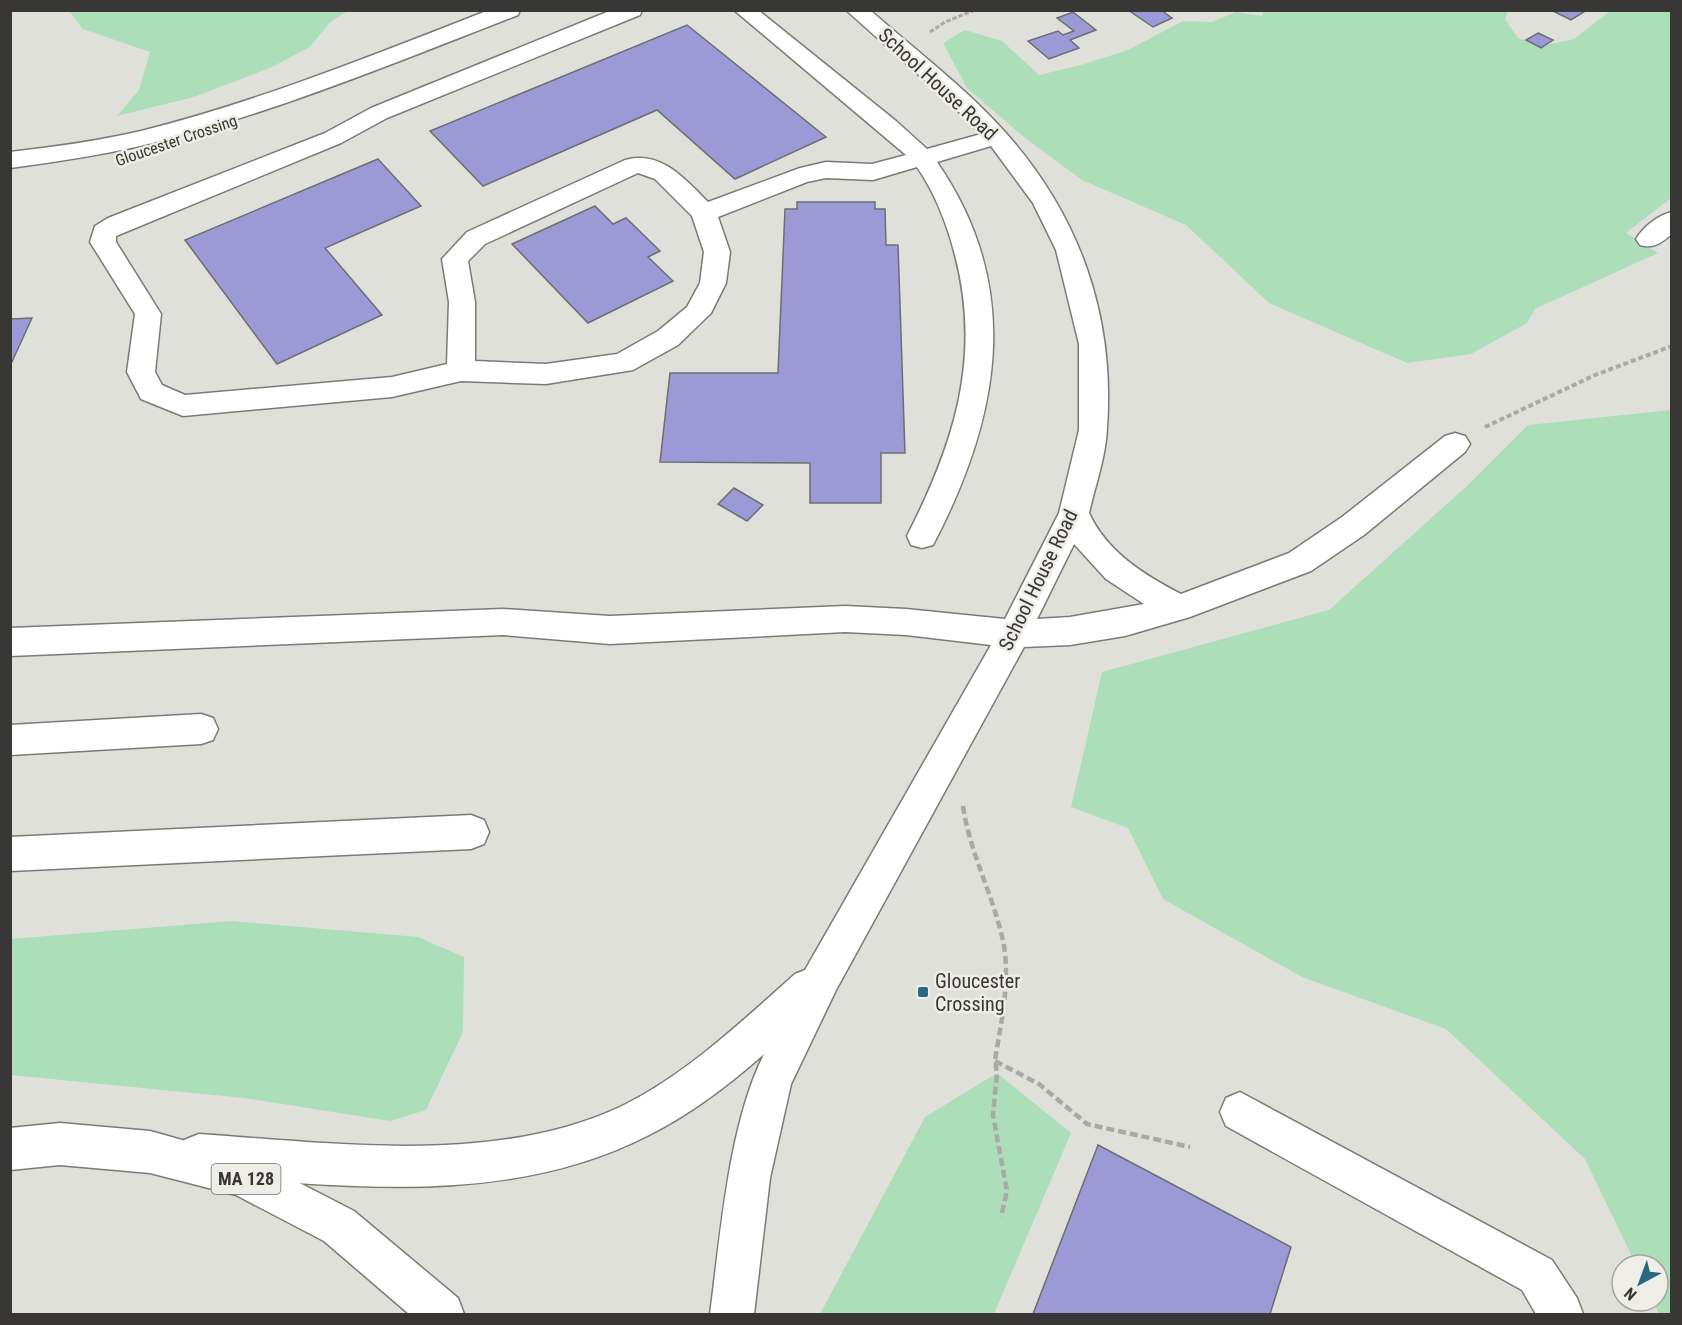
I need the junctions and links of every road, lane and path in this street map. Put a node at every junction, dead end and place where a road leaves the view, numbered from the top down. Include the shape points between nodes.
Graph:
1 (510, 10) edge
2 (633, 10) edge
3 (744, 10) edge
4 (856, 10) edge
5 (975, 10) edge
6 (929, 32) dead end
7 (302, 90) junction
8 (997, 137) junction
9 (10, 160) edge
10 (923, 160) junction
11 (10, 182) edge
12 (704, 213) junction
13 (1671, 220) edge
14 (1649, 239) dead end
15 (1671, 346) edge
16 (461, 370) junction
17 (1455, 444) joint
18 (1074, 513) junction
19 (922, 536) dead end
20 (1179, 608) junction
21 (1014, 634) junction
22 (10, 642) edge
23 (201, 729) dead end
24 (10, 740) edge
25 (962, 803) dead end
26 (471, 832) dead end
27 (10, 855) edge
28 (822, 977) junction
29 (995, 1060) junction
30 (1240, 1112) dead end
31 (1190, 1147) dead end
32 (10, 1149) edge
33 (150, 1152) junction
34 (1000, 1217) dead end
35 (442, 1314) edge
36 (732, 1314) edge
37 (1561, 1314) edge

1 - 7 main road, Gloucester Crossing
2 - 16 main road via 379,113 333,138 104,232 103,242 148,314 141,372 151,392 183,406 392,387
3 - 10 main road via 894,131
4 - 8 main road, School House Road
5 - 6 path via 945,21
7 - 9 main road, Gloucester Crossing via 150,137 91,151
7 - 11 main road, Gloucester Crossing via 212,130 134,158
8 - 10 main road
8 - 18 main road, School House Road via 1042,195 1069,250 1093,344 1093,430
10 - 12 main road via 873,172 826,170 800,176
10 - 19 main road via 958,222 978,294 981,333 975,401 962,451
12 - 16 main road via 717,252 713,283 698,313 668,338 623,363 546,374
12 - 16 main road via 658,169 645,163 477,238 455,259 462,302
13 - 14 main road
15 - 17 path via 1595,375
17 - 20 main road via 1353,526 1300,561
18 - 20 main road via 1081,532 1095,551 1137,586
18 - 21 main road, School House Road
20 - 21 main road via 1125,623
21 - 22 main road via 845,619 610,630 503,622
21 - 28 main road, School House Road
23 - 24 main road
25 - 29 path via 965,831 1002,933 1007,983
26 - 27 main road
28 - 33 main road, School House Road via 750,1041 690,1087 633,1122 577,1144 510,1159 448,1166
28 - 36 main road, School House Road via 772,1081 749,1178
29 - 31 path via 1039,1084 1087,1124
29 - 34 path via 993,1115 1006,1191
30 - 37 main road via 1537,1275
32 - 33 main road, MA 128 via 60,1144
33 - 35 main road, MA 128 via 242,1176 339,1226

